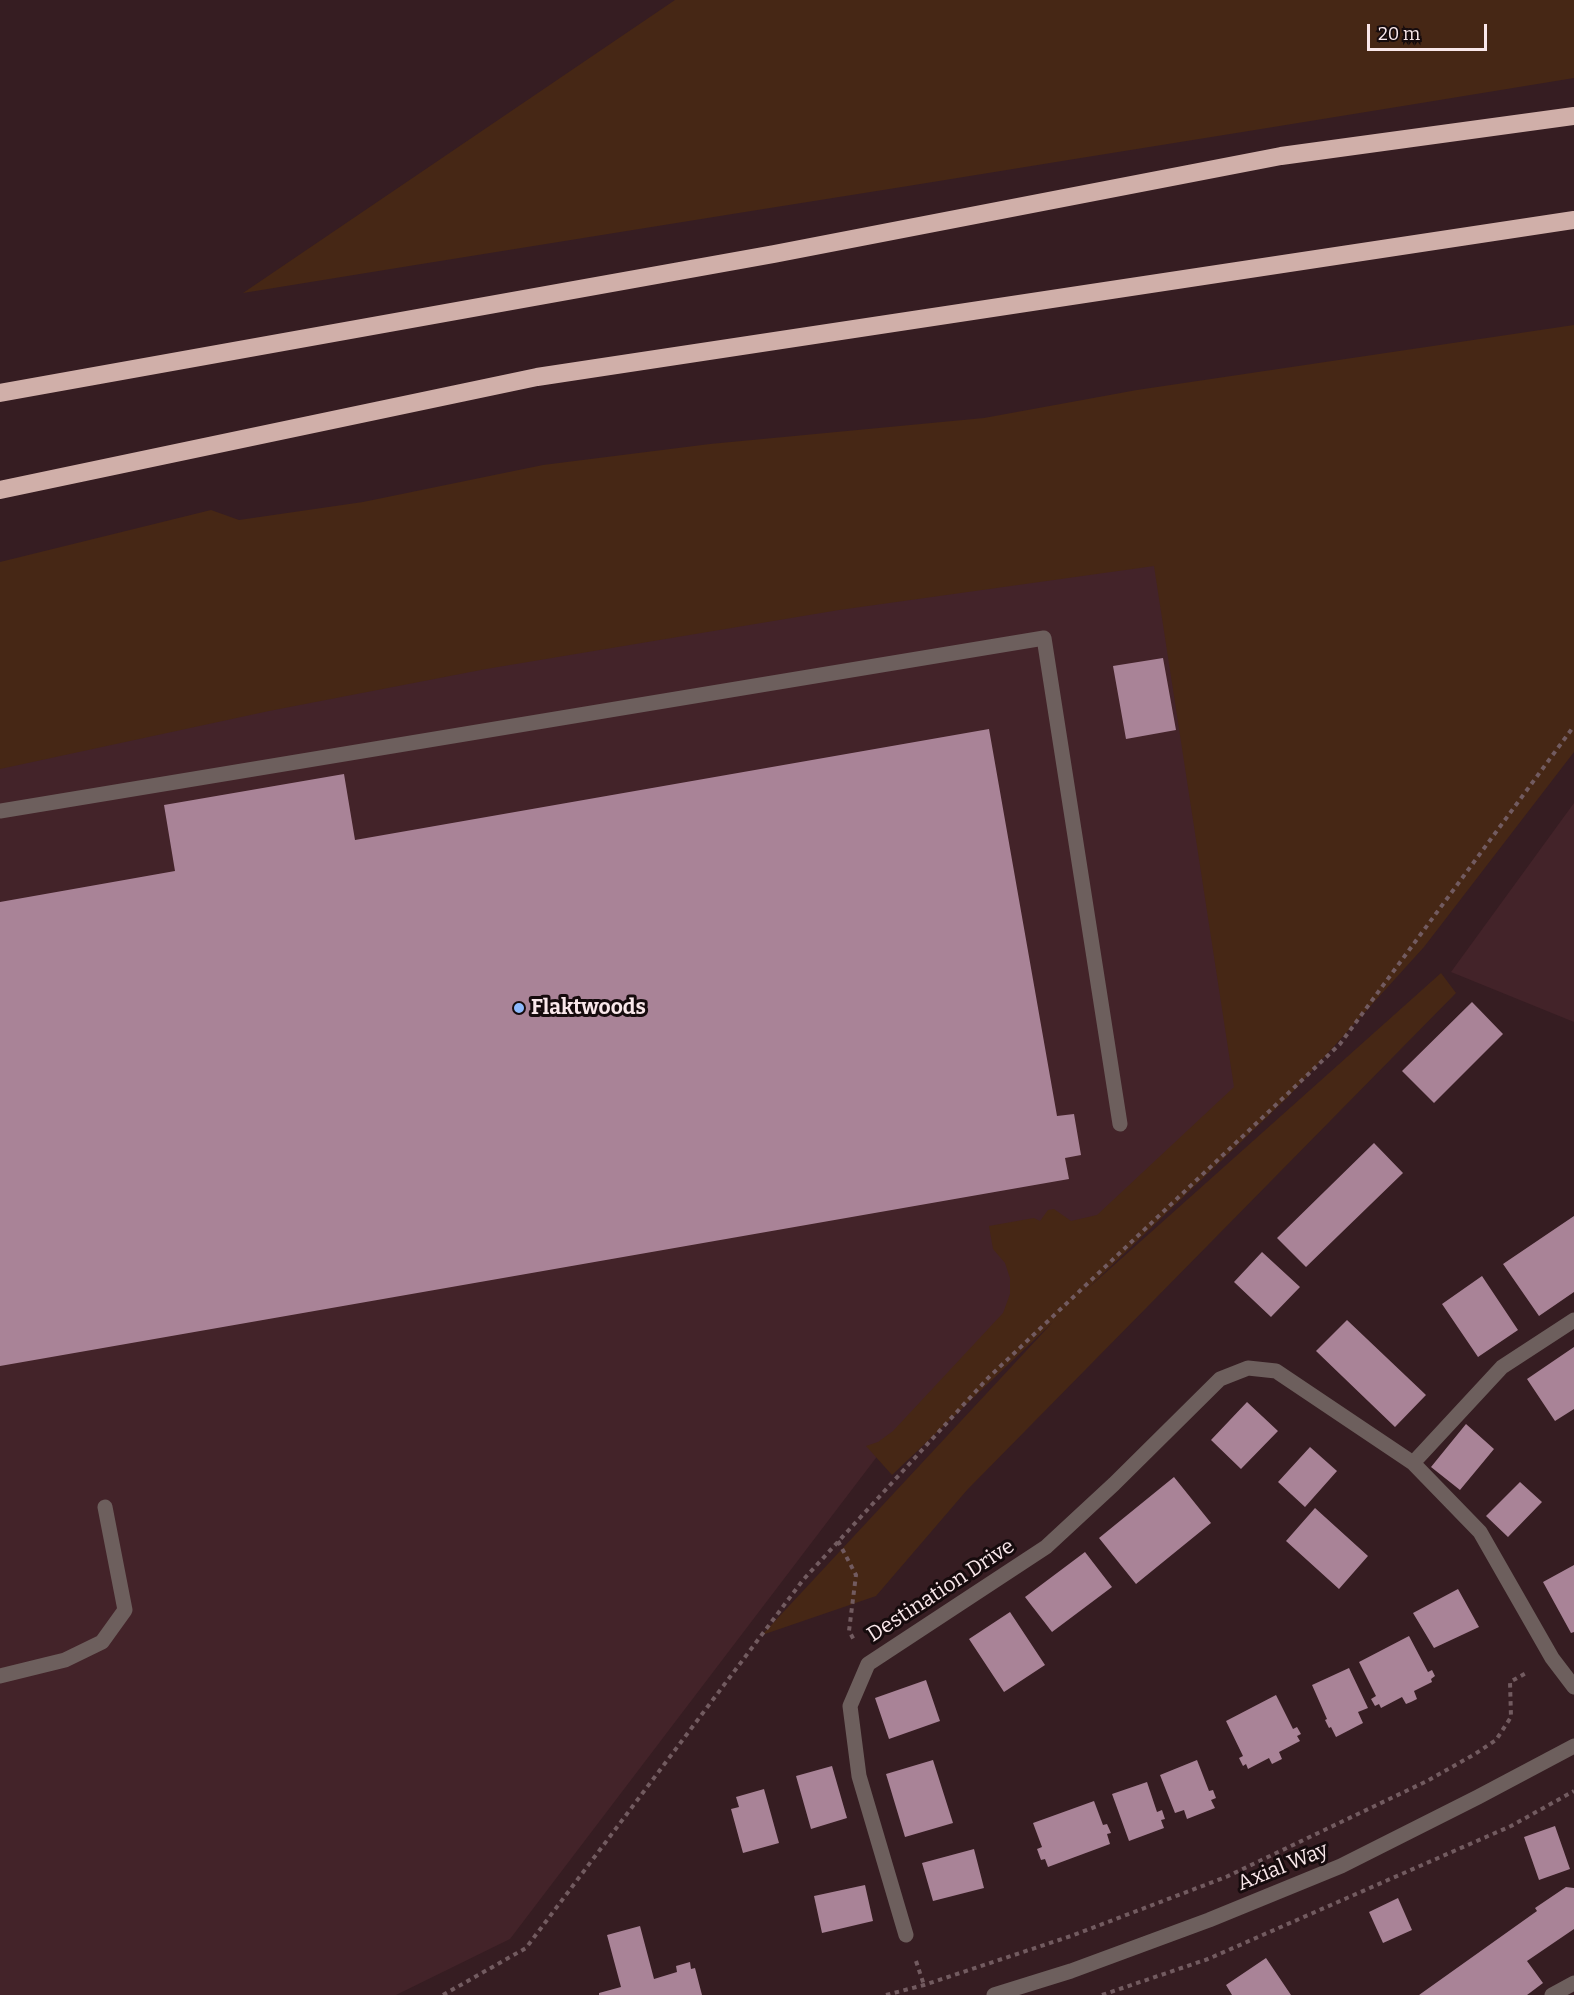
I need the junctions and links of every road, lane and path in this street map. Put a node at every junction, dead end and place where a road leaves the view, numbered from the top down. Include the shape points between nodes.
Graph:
1 (1574, 116) edge
2 (1574, 220) edge
3 (0, 393) edge
4 (0, 490) edge
5 (1574, 726) edge
6 (0, 812) edge
7 (1120, 1124) dead end
8 (1574, 1320) edge
9 (1413, 1463) junction
10 (105, 1507) dead end
11 (838, 1541) junction
12 (1552, 1658) junction
13 (868, 1664) junction
14 (0, 1676) edge
15 (1574, 1687) edge
16 (1574, 1746) edge
17 (906, 1935) dead end
18 (1574, 1983) edge
19 (442, 1995) edge
20 (886, 1995) edge
21 (994, 1995) edge
22 (1552, 1995) edge

1 - 3 highway via 1281,156 774,254
2 - 4 highway via 537,377
5 - 11 path via 1340,1044 988,1378
6 - 7 street via 1044,638
8 - 9 street via 1502,1367
9 - 12 street via 1480,1532
9 - 13 street, Destination Drive via 1276,1371 1248,1368 1220,1379 1046,1547
10 - 14 street via 125,1610 102,1642 65,1660
11 - 13 path via 856,1575 849,1631
11 - 19 path via 802,1580 525,1948
12 - 15 street
12 - 20 path via 1510,1682 1511,1717 1496,1740 1427,1781 1226,1877 1071,1936
13 - 17 street, Destination Drive via 850,1706 859,1776
16 - 21 street, Axial Way via 1341,1866 1177,1932
18 - 22 street

